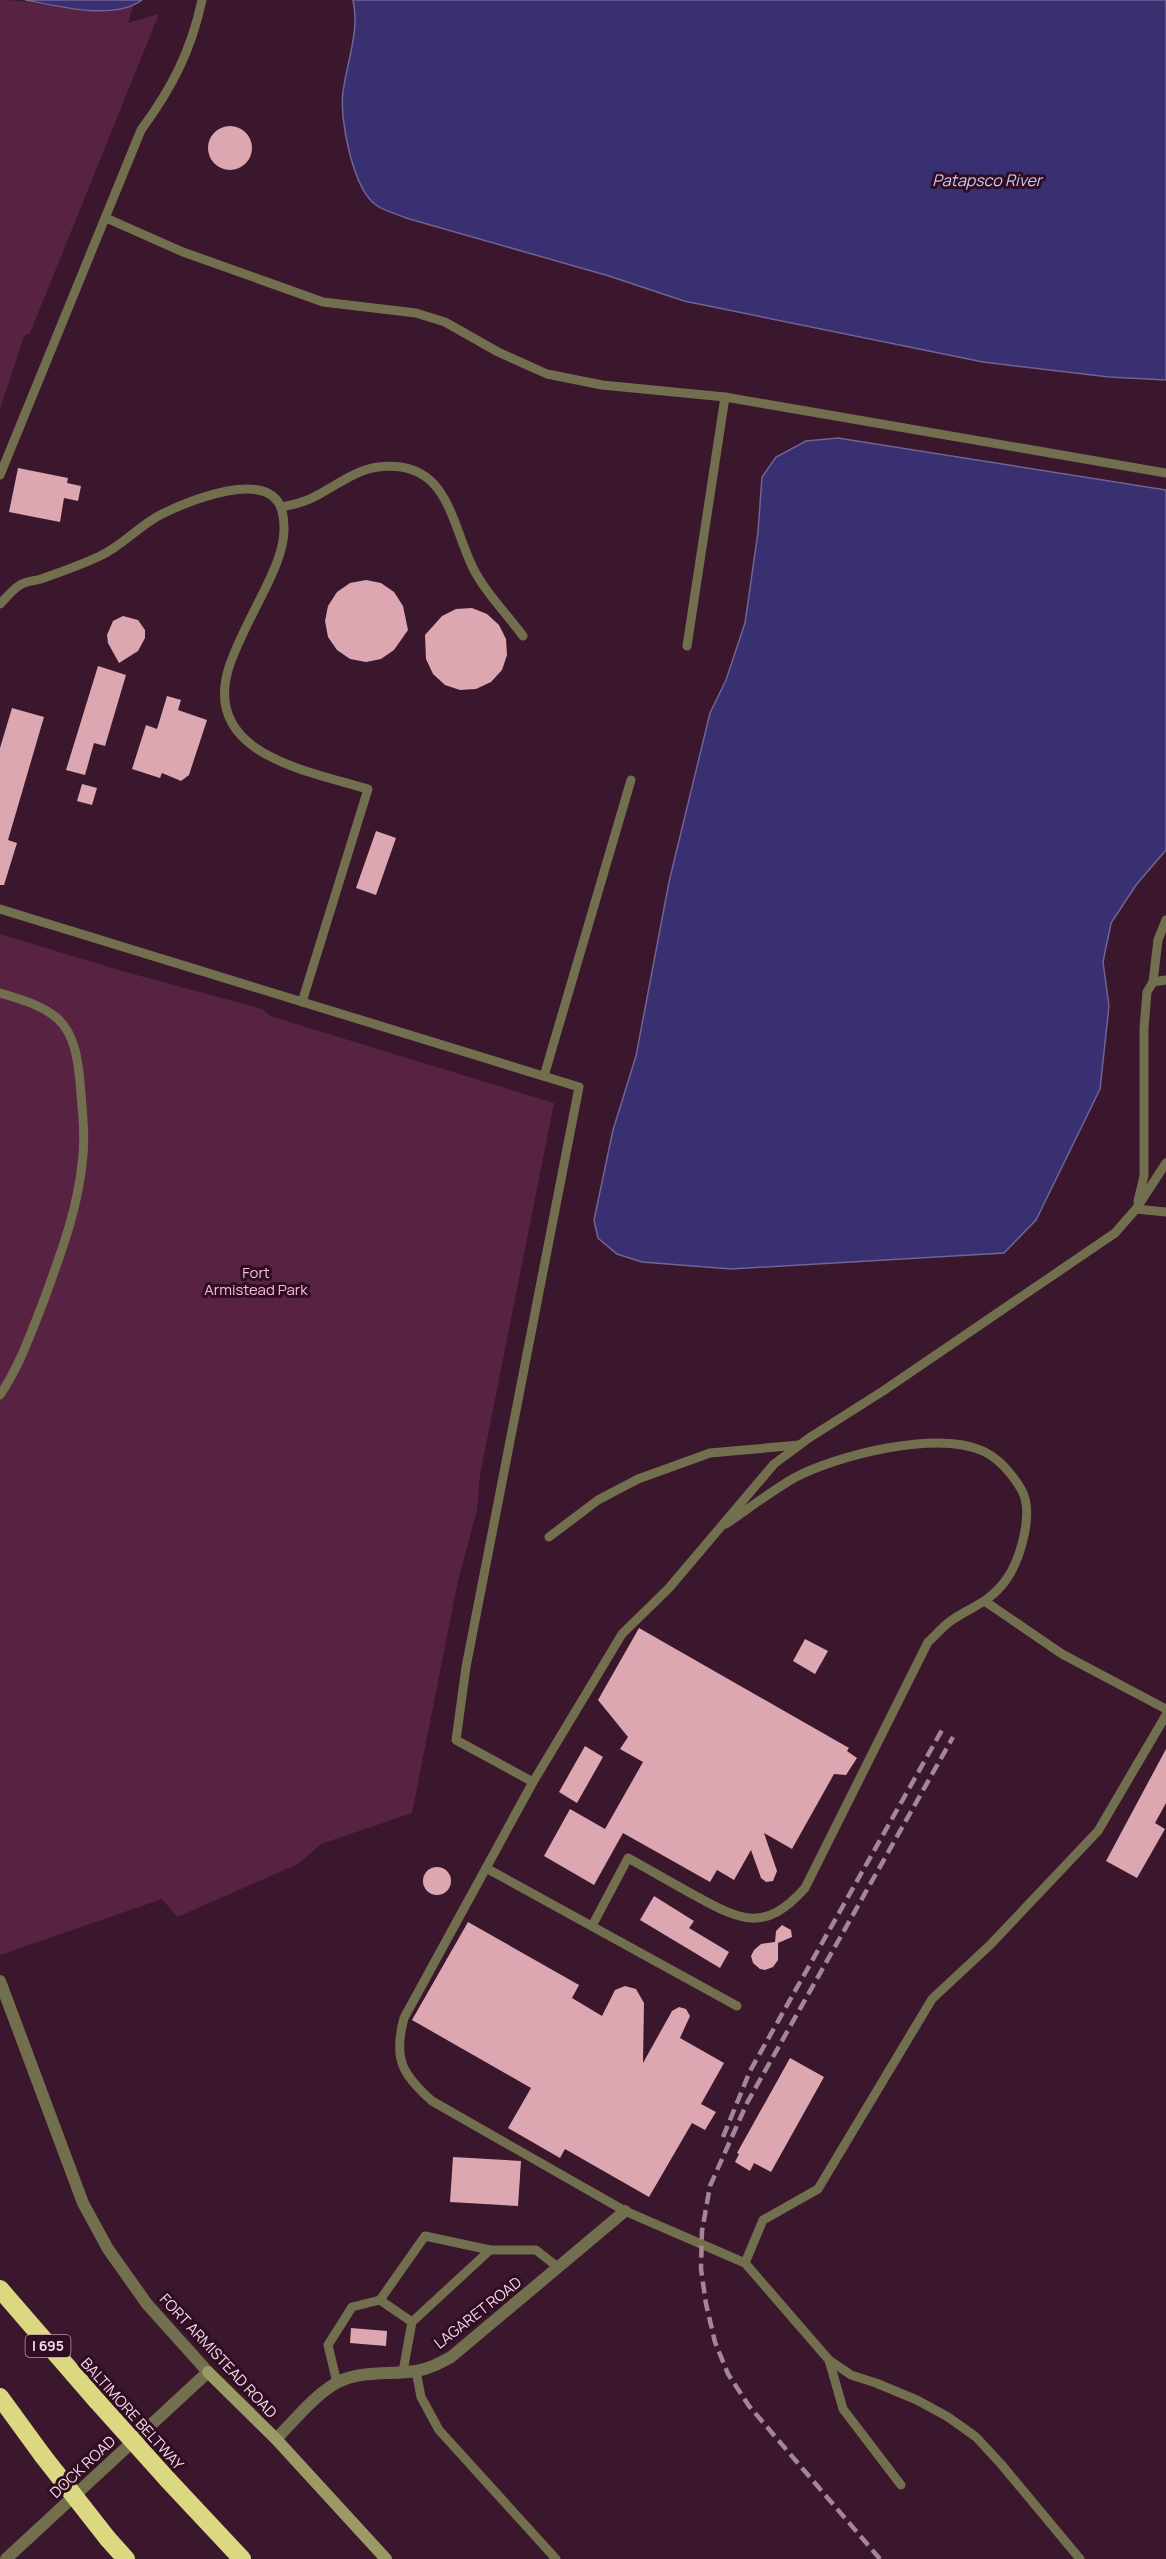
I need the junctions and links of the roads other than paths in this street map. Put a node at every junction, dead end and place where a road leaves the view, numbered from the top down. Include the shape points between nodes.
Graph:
1 (202, 0) edge
2 (106, 218) junction
3 (725, 397) junction
4 (1166, 473) edge
5 (0, 475) edge
6 (281, 507) junction
7 (0, 604) edge
8 (523, 636) dead end
9 (687, 646) dead end
10 (630, 780) dead end
11 (0, 909) edge
12 (1166, 920) edge
13 (1166, 980) edge
14 (1153, 982) junction
15 (0, 993) edge
16 (302, 1002) junction
17 (544, 1076) junction
18 (1166, 1163) edge
19 (1136, 1209) junction
20 (1166, 1212) edge
21 (0, 1395) edge
22 (799, 1445) junction
23 (715, 1532) junction
24 (549, 1537) dead end
25 (986, 1602) junction
26 (1166, 1708) edge
27 (1166, 1715) edge
28 (533, 1782) junction
29 (486, 1868) junction
30 (592, 1926) junction
31 (0, 1981) edge
32 (737, 2006) dead end
33 (625, 2211) junction
34 (490, 2250) junction
35 (745, 2263) junction
36 (559, 2268) junction
37 (0, 2289) edge
38 (380, 2300) junction
39 (412, 2322) junction
40 (829, 2360) junction
41 (403, 2371) junction
42 (416, 2371) junction
43 (208, 2372) junction
44 (337, 2383) junction
45 (0, 2397) edge
46 (276, 2439) junction
47 (900, 2485) dead end
48 (6, 2559) edge
49 (126, 2559) edge
50 (242, 2559) edge
51 (387, 2559) edge
52 (556, 2559) edge
53 (1080, 2559) edge

1 - 2 lane via 183,64 141,130
2 - 3 lane via 183,252 323,302 416,314 445,322 547,374 602,385
2 - 5 lane
3 - 4 lane
3 - 9 lane
6 - 7 lane via 261,490 239,489 212,495 159,516 103,555 22,584
6 - 8 lane via 312,498 377,467 422,473 440,491 482,584
6 - 16 lane via 284,540 229,668 226,708 233,725 252,746 273,760 368,789
10 - 17 lane
11 - 16 lane
12 - 14 lane via 1158,940
13 - 14 lane
14 - 19 lane via 1147,992 1144,1028 1144,1176
15 - 21 lane via 35,1004 58,1020 71,1038 78,1062 83,1162 68,1233 26,1347
16 - 17 lane
17 - 28 lane via 579,1087 466,1667 456,1740
18 - 19 lane
19 - 20 lane
19 - 22 lane via 1115,1233 1080,1259
22 - 23 lane via 774,1464
22 - 24 lane via 710,1454 638,1479 598,1500
23 - 25 lane via 794,1478 836,1460 925,1443 961,1445 984,1452 1009,1470 1023,1493 1027,1514 1022,1548 1007,1579
23 - 28 lane via 669,1588 622,1634
25 - 26 lane via 1062,1654
25 - 30 lane via 951,1621 928,1642 805,1888 790,1904 774,1914 754,1919 730,1915 628,1858
27 - 35 lane via 1098,1831 990,1945 932,1999 818,2189 763,2220
28 - 29 lane
29 - 30 lane
29 - 33 lane via 404,2018 398,2038 403,2069 432,2102
30 - 32 lane
31 - 43 street, FORT ARMISTEAD ROAD via 83,2203 108,2249 147,2304
33 - 35 lane
33 - 36 street, LAGARET ROAD
34 - 36 lane via 536,2250
34 - 38 lane via 425,2236
34 - 39 lane
35 - 40 lane
36 - 42 street, LAGARET ROAD via 467,2346 435,2366
37 - 50 highway, BALTIMORE BELTWAY / I 695, bridge via 97,2402
38 - 39 lane
38 - 44 lane via 352,2307 328,2344
39 - 41 lane
40 - 47 lane via 843,2409
40 - 53 lane via 851,2375 917,2400 976,2437
41 - 42 street, LAGARET ROAD
41 - 44 street, LAGARET ROAD via 368,2374
42 - 52 lane via 421,2397 439,2430
43 - 46 street, FORT ARMISTEAD ROAD
43 - 48 street, DOCK ROAD
44 - 46 street, LAGARET ROAD
45 - 49 highway, bridge
46 - 51 street, FORT ARMISTEAD ROAD

